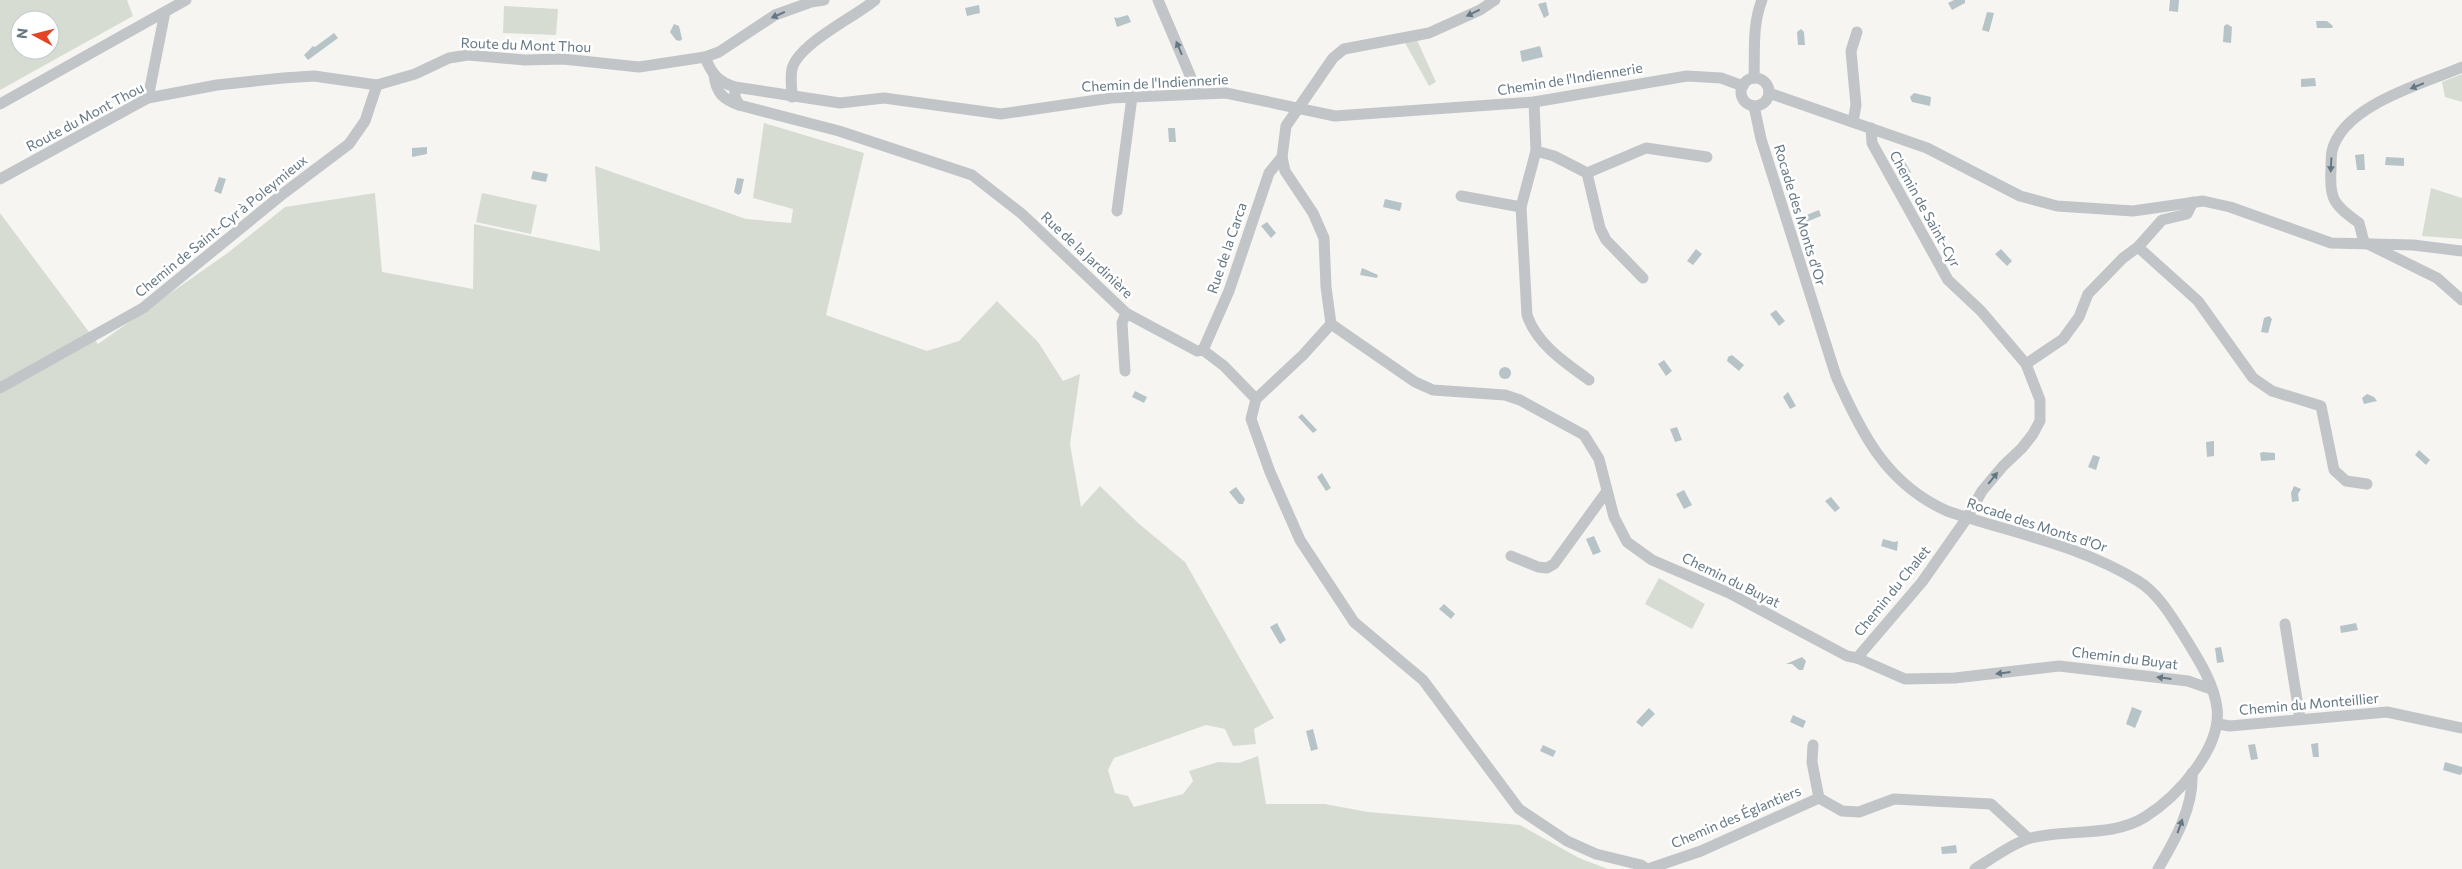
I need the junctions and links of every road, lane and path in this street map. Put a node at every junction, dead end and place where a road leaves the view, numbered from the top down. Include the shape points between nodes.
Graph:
1 (186, 0) edge
2 (824, 0) edge
3 (875, 0) edge
4 (1158, 0) edge
5 (1495, 0) edge
6 (1762, 0) edge
7 (165, 12) junction
8 (1857, 32) dead end
9 (705, 57) junction
10 (2462, 67) edge
11 (714, 76) junction
12 (1754, 78) junction
13 (377, 85) junction
14 (1743, 86) junction
15 (734, 87) junction
16 (1769, 93) junction
17 (1195, 94) junction
18 (792, 97) junction
19 (1132, 97) junction
20 (148, 98) junction
21 (1534, 102) junction
22 (0, 104) edge
23 (739, 105) junction
24 (1754, 106) junction
25 (1297, 108) junction
26 (1853, 122) junction
27 (1871, 128) junction
28 (1536, 151) junction
29 (1282, 157) junction
30 (1707, 158) dead end
31 (1587, 173) junction
32 (0, 179) edge
33 (1461, 196) dead end
34 (2193, 202) junction
35 (1521, 207) junction
36 (1117, 212) dead end
37 (2364, 242) junction
38 (2138, 247) junction
39 (2462, 251) edge
40 (1642, 278) dead end
41 (2462, 300) edge
42 (1126, 313) junction
43 (1331, 324) junction
44 (1203, 350) junction
45 (2026, 364) junction
46 (1125, 371) dead end
47 (1589, 380) dead end
48 (0, 388) edge
49 (1256, 398) junction
50 (2366, 484) dead end
51 (1607, 491) junction
52 (1967, 518) junction
53 (1511, 556) dead end
54 (2285, 624) dead end
55 (1857, 658) junction
56 (2211, 689) junction
57 (2300, 719) junction
58 (2218, 724) junction
59 (2462, 728) edge
60 (1813, 745) dead end
61 (2192, 772) junction
62 (1819, 798) junction
63 (2028, 838) junction
64 (1647, 869) edge
65 (1975, 869) edge
66 (2158, 869) edge

1 - 7 street
2 -> 9 street, Route du Mont Thou via 775,16 719,52
3 - 18 street via 798,57 792,69
17 -> 4 street via 1195,87
5 -> 25 street via 1429,33 1344,49 1333,58
6 - 12 street via 1757,11
7 - 20 street
7 - 22 street
8 - 26 street via 1851,51 1856,106
9 - 11 street
9 - 13 street, Route du Mont Thou via 639,67 563,59 525,60 468,55 449,58 415,74
10 -> 37 street via 2373,104 2350,121 2339,135 2332,151 2330,189 2346,214 2359,223
11 - 15 street
11 - 23 street, Rue de la Jardinière via 719,94
12 - 14 street
12 - 16 street via 1763,81
13 - 20 street, Route du Mont Thou via 314,76 217,85
13 - 48 street, Chemin de Saint-Cyr à Poleymieux via 365,121 349,144 143,308
14 - 21 street, Chemin de l'Indiennerie via 1722,78 1687,76
14 - 24 street via 1743,99
15 - 18 street
15 - 23 street
16 - 24 street via 1766,101
16 - 26 street
17 - 19 street, Chemin de l'Indiennerie
17 - 25 street, Chemin de l'Indiennerie via 1248,96
18 - 19 street, Chemin de l'Indiennerie via 840,102 884,98 1001,114 1074,102
19 - 36 street
20 - 32 street, Route du Mont Thou
21 - 25 street, Chemin de l'Indiennerie via 1335,116
21 - 28 street
23 - 42 street, Rue de la Jardinière via 839,131 972,175 1022,214
24 - 52 street, Rocade des Monts d'Or via 1809,295 1836,376 1849,404 1888,469 1903,485 1928,503
25 - 29 street via 1286,126
26 - 27 street
27 - 34 street via 1926,148 2020,196 2057,206 2133,211
27 - 45 street, Chemin de Saint-Cyr via 1872,143 1948,280 1981,310
28 - 31 street via 1554,156
28 - 35 street
29 - 43 street via 1285,171 1313,212 1324,238
29 - 44 street, Rue de la Carca via 1269,173 1229,291
30 - 31 street via 1646,148
31 - 40 street via 1606,240
33 - 35 street
34 - 37 street via 2230,207 2325,241
34 - 38 street via 2187,214 2162,220
35 - 47 street via 1527,314 1531,327 1554,354
37 - 39 street
37 - 41 street via 2437,278
38 - 45 street via 2088,294 2079,317 2063,339
38 - 50 street via 2198,301 2252,378 2272,391 2321,406 2334,470 2346,481
42 - 44 street, Rue de la Jardinière via 1197,351
42 - 46 street via 1122,323
43 - 49 street
43 - 51 street, Chemin du Buyat via 1415,382 1433,390 1505,395 1584,435 1599,459
44 - 49 street, Rue de la Jardinière
52 -> 45 street, Chemin de Saint-Cyr via 1982,491 2022,448 2040,421 2040,400
49 - 64 street via 1251,419 1270,472 1300,540 1354,622 1423,680 1519,809 1567,841 1596,854
51 - 53 street via 1554,564 1547,568 1538,567
51 - 55 street, Chemin du Buyat via 1614,517 1627,542 1652,560 1729,594 1847,656
52 - 55 street, Chemin du Chalet via 1922,582
52 - 56 street, Rocade des Monts d'Or via 2098,558 2140,582 2168,610 2195,654
54 - 57 street
56 -> 55 street, Chemin du Buyat via 2188,681 2059,666 1905,680
56 - 58 street, Rocade des Monts d'Or via 2217,706
57 - 58 street, Chemin du Monteillier via 2230,726
57 - 59 street, Chemin du Monteillier via 2387,712
58 - 61 street via 2208,748
60 - 62 street via 1812,762
61 - 63 street via 2158,808 2131,824 2116,829
66 -> 61 street via 2176,839 2193,790
62 - 63 street, Chemin des Églantiers via 1842,811 1859,812 1894,799 1991,804
62 - 64 street, Chemin des Églantiers via 1701,851
63 - 65 street

